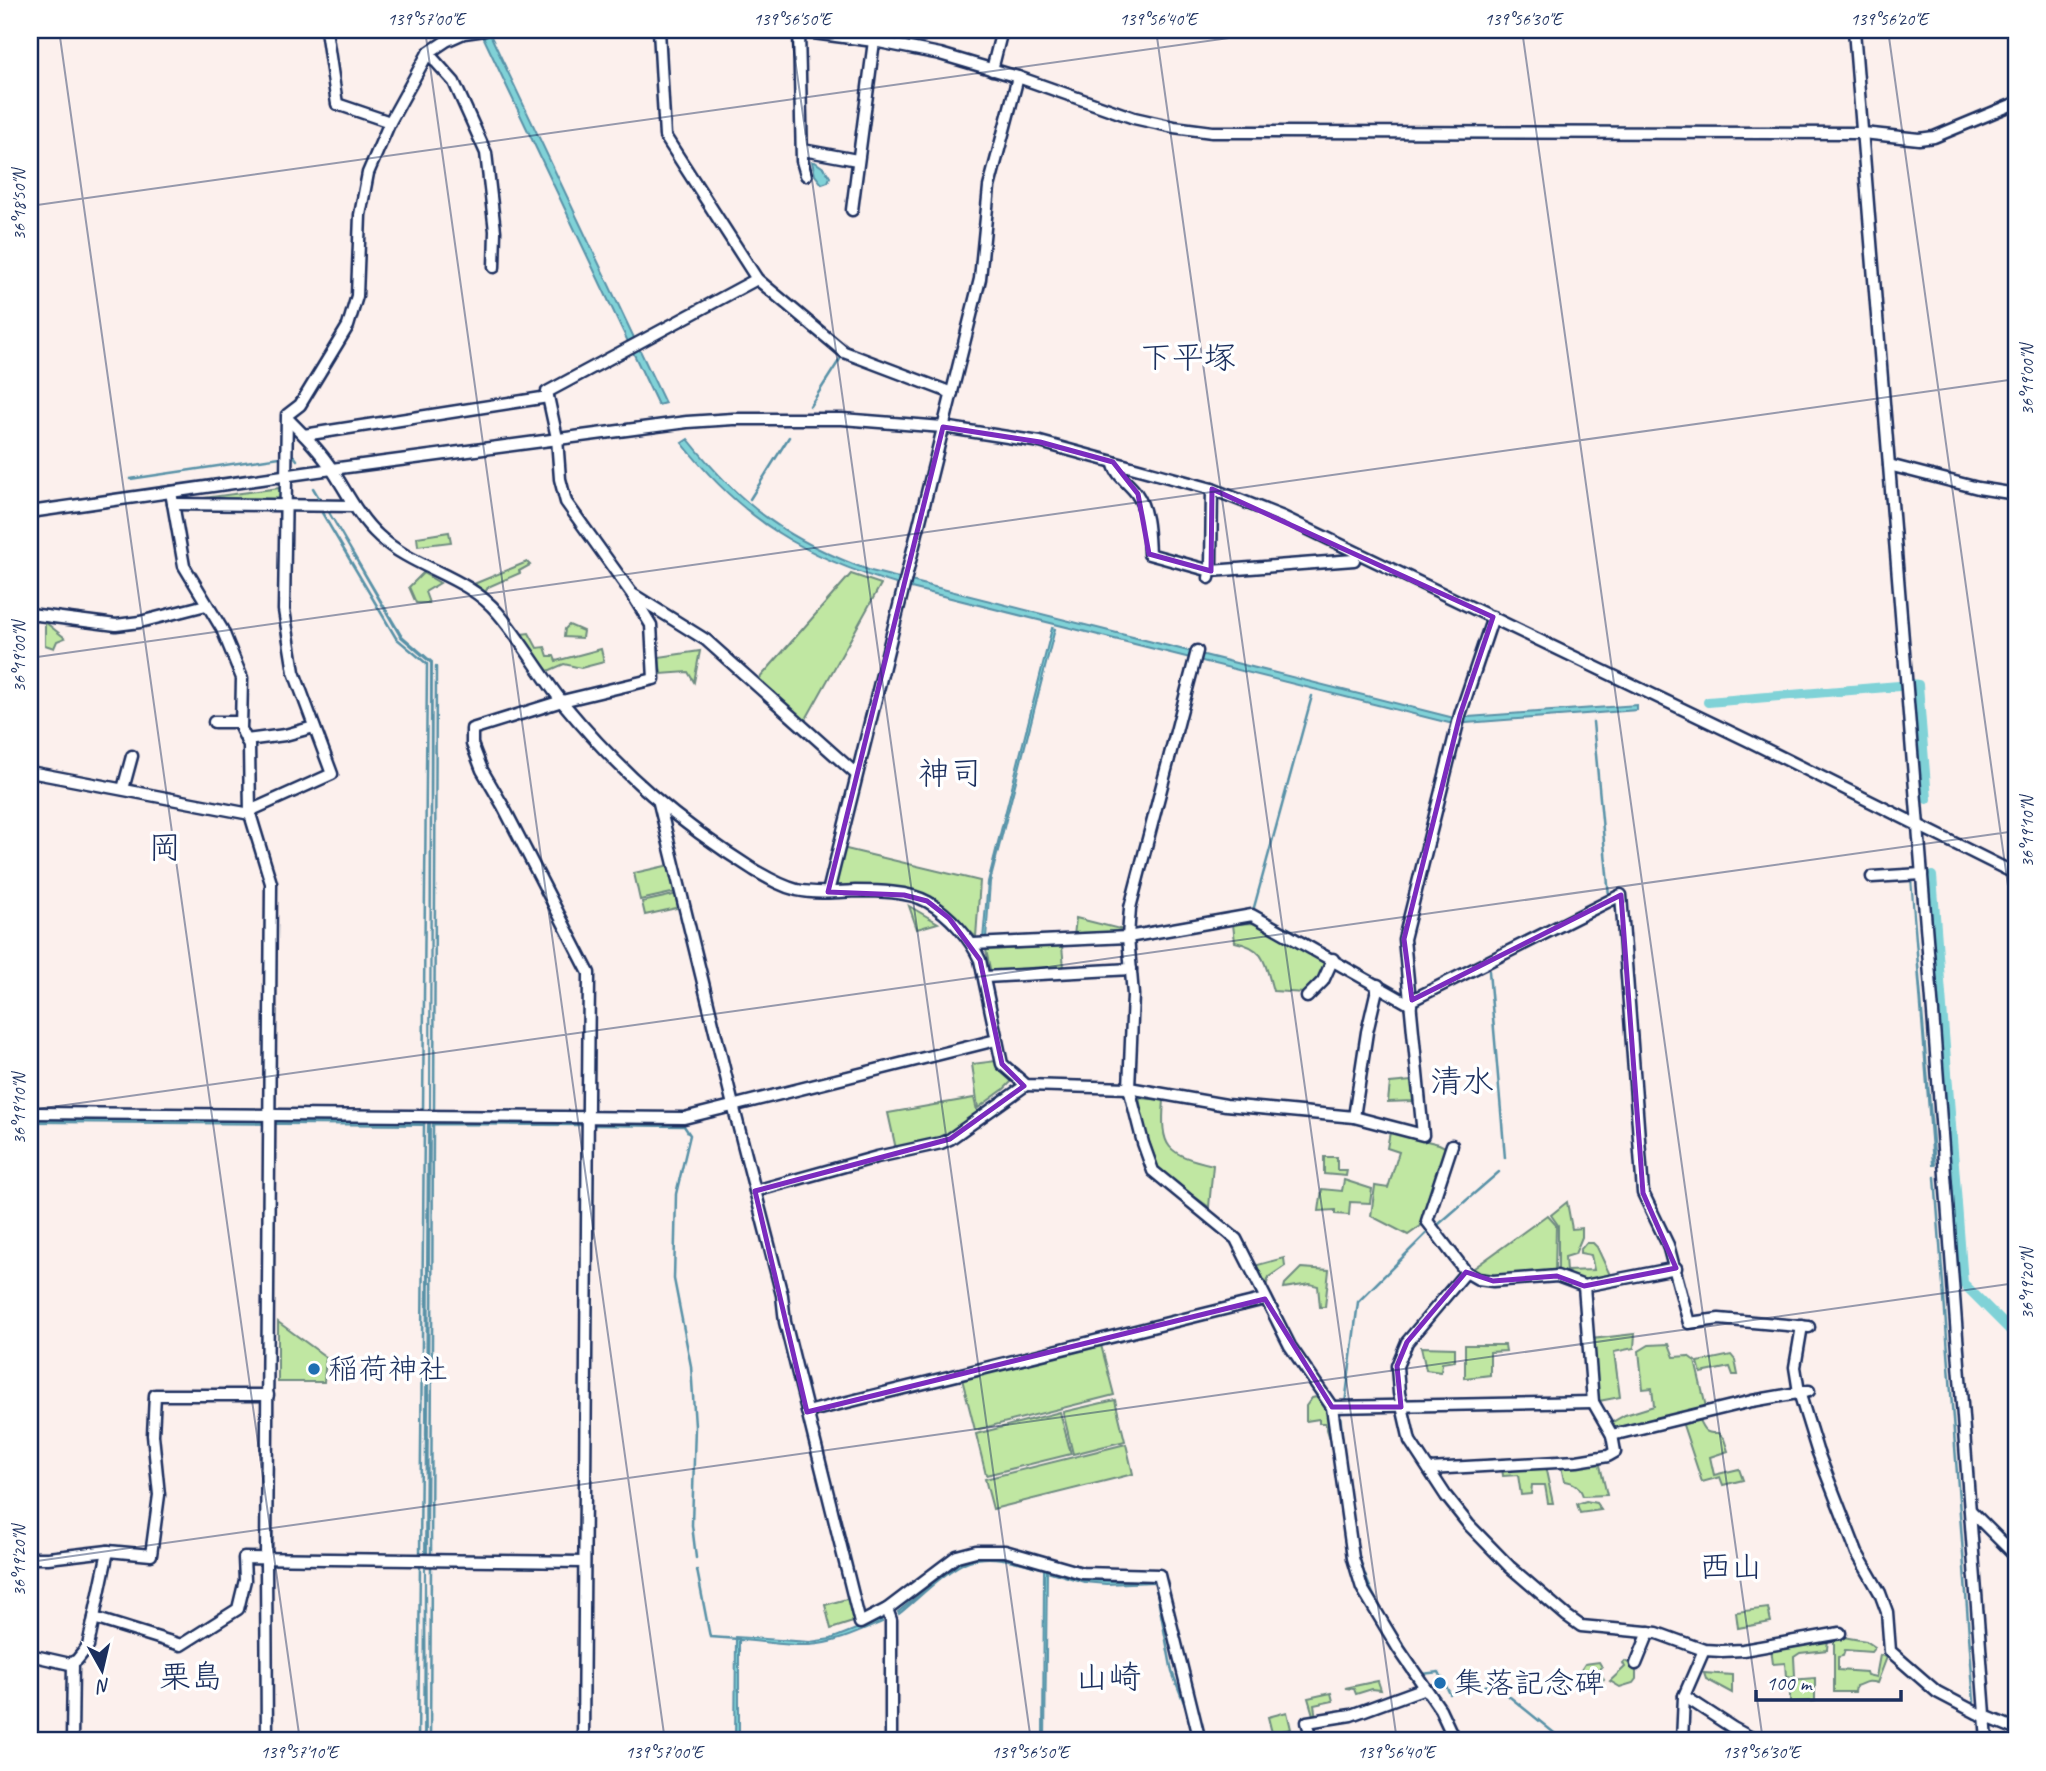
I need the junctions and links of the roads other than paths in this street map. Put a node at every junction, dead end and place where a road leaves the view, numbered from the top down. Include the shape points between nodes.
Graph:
1 (326, 30) edge
2 (485, 30) edge
3 (659, 30) edge
4 (1002, 30) edge
5 (1854, 30) edge
6 (480, 31) edge
7 (795, 31) edge
8 (458, 32) edge
9 (874, 41) junction
10 (428, 53) junction
11 (992, 70) junction
12 (1018, 77) junction
13 (2016, 103) edge
14 (390, 122) junction
15 (1863, 133) junction
16 (803, 150) junction
17 (857, 160) junction
18 (806, 175) dead end
19 (852, 210) dead end
20 (494, 267) dead end
21 (757, 279) junction
22 (952, 393) junction
23 (548, 397) junction
24 (288, 419) junction
25 (943, 428) junction
26 (304, 435) junction
27 (557, 438) junction
28 (1113, 462) junction
29 (1889, 465) junction
30 (332, 469) junction
31 (286, 477) junction
32 (1212, 489) junction
33 (171, 492) junction
34 (2016, 494) edge
35 (173, 504) junction
36 (286, 505) junction
37 (354, 506) junction
38 (30, 512) edge
39 (1354, 560) dead end
40 (1210, 574) junction
41 (632, 594) junction
42 (206, 605) junction
43 (30, 614) edge
44 (1493, 617) junction
45 (1197, 651) dead end
46 (562, 701) junction
47 (214, 722) dead end
48 (241, 722) junction
49 (314, 727) junction
50 (246, 740) junction
51 (132, 756) dead end
52 (30, 772) edge
53 (856, 774) junction
54 (123, 789) junction
55 (659, 803) junction
56 (250, 814) junction
57 (1917, 825) junction
58 (1922, 874) junction
59 (2016, 874) edge
60 (1872, 877) dead end
61 (828, 892) junction
62 (1128, 937) junction
63 (973, 944) junction
64 (1333, 959) junction
65 (1130, 969) junction
66 (985, 977) junction
67 (1378, 985) junction
68 (1307, 997) dead end
69 (1411, 1003) junction
70 (996, 1040) junction
71 (1026, 1085) junction
72 (1129, 1088) junction
73 (733, 1105) junction
74 (30, 1113) edge
75 (589, 1117) junction
76 (1354, 1117) junction
77 (269, 1120) junction
78 (1452, 1146) dead end
79 (755, 1191) junction
80 (1676, 1268) junction
81 (1466, 1272) junction
82 (1584, 1286) junction
83 (1265, 1299) junction
84 (1804, 1391) junction
85 (268, 1395) junction
86 (1593, 1402) junction
87 (1332, 1407) junction
88 (1401, 1407) junction
89 (807, 1412) junction
90 (1612, 1435) junction
91 (1429, 1469) junction
92 (1970, 1510) junction
93 (108, 1551) junction
94 (2016, 1556) edge
95 (30, 1558) edge
96 (266, 1560) junction
97 (584, 1562) junction
98 (887, 1609) junction
99 (94, 1618) junction
100 (1648, 1632) junction
101 (1840, 1633) dead end
102 (1704, 1650) junction
103 (30, 1655) edge
104 (74, 1662) junction
105 (1636, 1664) dead end
106 (1425, 1688) junction
107 (1684, 1696) junction
108 (1985, 1716) junction
109 (2016, 1729) edge
110 (72, 1741) edge
111 (267, 1741) edge
112 (583, 1741) edge
113 (891, 1741) edge
114 (1200, 1741) edge
115 (1313, 1741) edge
116 (1455, 1741) edge
117 (1682, 1741) edge
118 (1757, 1741) edge
119 (1987, 1741) edge

1 - 14 street via 337,104
2 - 6 street
3 - 21 street via 665,136
4 - 11 street
5 - 15 street
6 - 8 street
7 - 9 street
7 - 16 street
8 - 10 street
9 - 11 street
9 - 17 street
10 - 14 street
10 - 20 street via 454,82 486,153 495,231
11 - 12 street
12 - 15 street via 1134,118 1212,132
12 - 22 street via 989,187 980,279
13 - 15 street via 1934,137
14 - 24 street via 368,173 360,215 357,296 348,326
15 - 29 street
16 - 17 street
16 - 18 street
17 - 19 street
21 - 22 street via 844,352
21 - 23 street via 547,392
22 - 25 street
23 - 26 street
23 - 27 street
24 - 26 street
24 - 31 street
25 - 27 street via 842,419 733,419
25 - 28 street via 1040,442
25 - 53 street
26 - 30 street
27 - 30 street
27 - 41 street via 566,502
28 - 32 street
28 - 40 street via 1115,471 1138,494 1146,515 1149,554
29 - 34 street
29 - 57 street
30 - 31 street
30 - 37 street
31 - 33 street
31 - 36 street
32 - 40 street
32 - 44 street via 1296,523
33 - 35 street
33 - 38 street
35 - 36 street
35 - 42 street via 184,566
36 - 37 street
36 - 49 street via 284,610 293,672
37 - 46 street via 378,535 409,559 461,582 496,611
39 - 40 street
41 - 46 street via 650,625 654,679
41 - 53 street via 706,640
42 - 43 street via 116,625
42 - 48 street via 222,629 242,678
44 - 57 street
44 - 69 street via 1460,715 1404,939
45 - 62 street via 1130,908
46 - 55 street via 614,762
46 - 75 street via 472,729 472,744 589,973
47 - 48 street
48 - 50 street
49 - 50 street
49 - 56 street via 332,774
50 - 56 street
51 - 54 street
52 - 54 street
53 - 61 street
54 - 56 street
55 - 61 street via 703,838 774,882
55 - 73 street
56 - 77 street via 271,883
57 - 58 street
57 - 59 street
58 - 60 street
58 - 92 street
61 - 63 street via 863,891 927,901
62 - 63 street
62 - 64 street via 1252,915
62 - 65 street
63 - 66 street
64 - 67 street
64 - 68 street via 1323,981
65 - 66 street
65 - 72 street
66 - 70 street
67 - 69 street
67 - 76 street
69 - 76 street via 1423,1135
69 - 80 street via 1621,895 1643,1193
70 - 71 street via 1002,1064
70 - 73 street
71 - 72 street
71 - 79 street via 940,1143
72 - 76 street via 1226,1105
72 - 83 street via 1153,1171 1236,1239
73 - 75 street via 684,1118
73 - 79 street
74 - 77 street
75 - 77 street
75 - 97 street
77 - 85 street
78 - 81 street via 1427,1222
79 - 89 street
80 - 82 street
80 - 84 street via 1689,1324 1719,1319 1806,1326 1795,1367
81 - 82 street via 1493,1281 1558,1276
81 - 88 street via 1407,1342 1397,1366
82 - 86 street
83 - 87 street via 1290,1346
83 - 89 street
84 - 90 street
84 - 108 street via 1817,1451 1857,1553 1887,1612 1891,1651 1937,1692
85 - 93 street via 155,1395 153,1435 159,1495 151,1555
85 - 96 street
86 - 88 street
86 - 90 street
87 - 88 street
87 - 106 street via 1353,1558 1362,1588
88 - 91 street via 1410,1441
89 - 98 street via 860,1623
90 - 91 street via 1615,1452 1577,1461
91 - 100 street via 1469,1525 1567,1616 1581,1626
92 - 94 street
92 - 108 street
93 - 95 street
93 - 99 street
96 - 97 street
96 - 99 street via 244,1559 246,1580 238,1609 181,1645
96 - 111 street
97 - 112 street
98 - 113 street via 891,1620
98 - 114 street via 957,1556 976,1550 1005,1551 1082,1573 1160,1575
99 - 104 street via 88,1646
100 - 102 street
100 - 105 street
101 - 102 street via 1743,1650
102 - 107 street
103 - 104 street
104 - 110 street
106 - 115 street via 1351,1716 1307,1722
106 - 116 street
107 - 117 street
107 - 118 street
108 - 109 street
108 - 119 street

